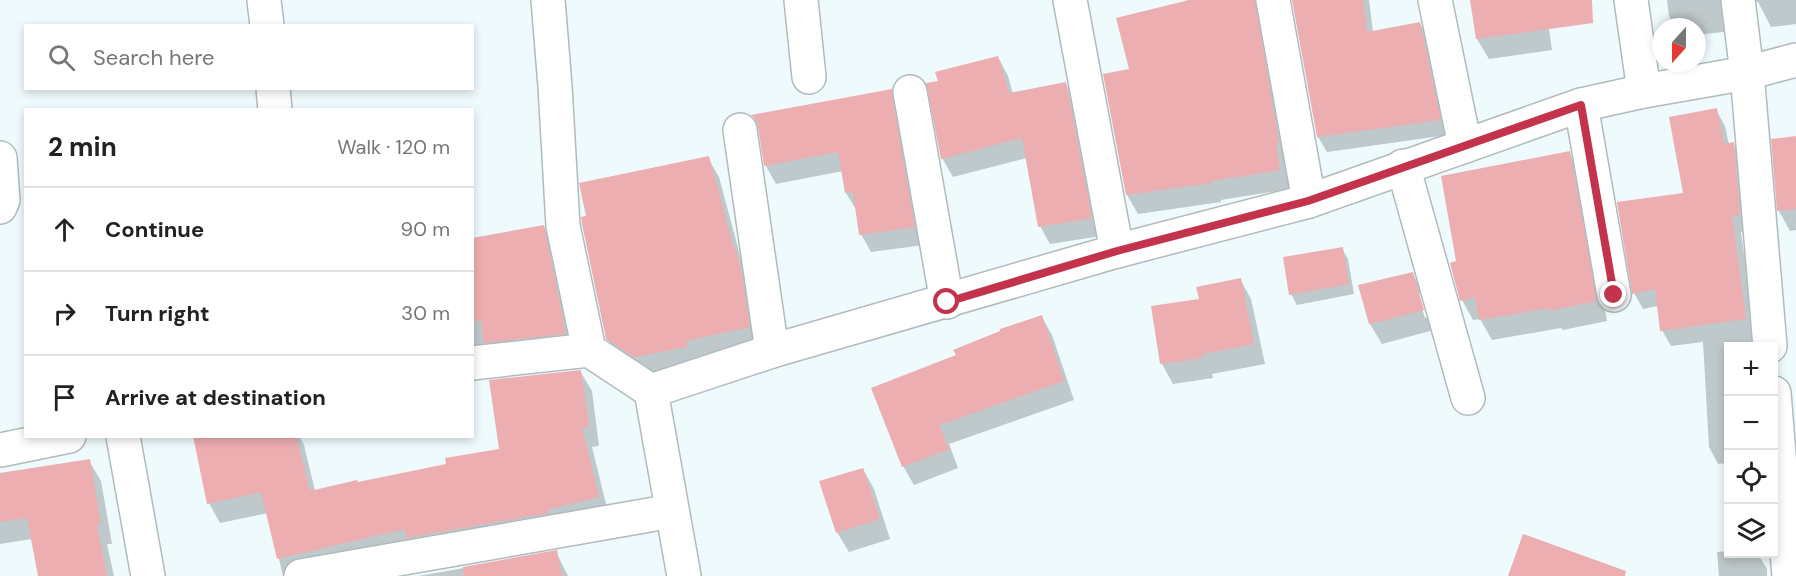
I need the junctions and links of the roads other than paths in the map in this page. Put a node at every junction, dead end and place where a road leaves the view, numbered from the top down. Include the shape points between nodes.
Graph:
1 (264, 0) edge
2 (548, 0) edge
3 (801, 0) edge
4 (1070, 0) edge
5 (1273, 0) edge
6 (1435, 0) edge
7 (1631, 0) edge
8 (1738, 0) edge
9 (267, 24) edge
10 (1796, 60) edge
11 (1747, 73) junction
12 (809, 77) dead end
13 (273, 90) edge
14 (1644, 91) junction
15 (910, 92) dead end
16 (1581, 105) junction
17 (275, 108) edge
18 (740, 130) dead end
19 (1465, 146) junction
20 (0, 158) edge
21 (1403, 166) junction
22 (1308, 201) junction
23 (0, 207) edge
24 (1117, 251) junction
25 (1614, 295) dead end
26 (947, 302) junction
27 (1770, 342) edge
28 (589, 350) junction
29 (772, 351) junction
30 (474, 363) edge
31 (651, 391) junction
32 (1773, 396) edge
33 (1468, 398) dead end
34 (59, 438) edge
35 (123, 438) edge
36 (0, 450) edge
37 (672, 511) junction
38 (148, 576) edge
39 (301, 576) edge
40 (684, 576) edge
41 (1789, 576) edge

1 - 9 street
2 - 28 street via 563,226
3 - 12 street
4 - 24 street
5 - 22 street
6 - 19 street
7 - 14 street
8 - 11 street
10 - 11 street
11 - 14 street
11 - 27 street
13 - 17 street
14 - 16 street
15 - 26 street
16 - 19 street
16 - 25 street
18 - 29 street
19 - 21 street
20 - 23 street
21 - 22 street
21 - 33 street
22 - 24 street
24 - 26 street
26 - 29 street
28 - 30 street
28 - 31 street
29 - 31 street
31 - 37 street
32 - 41 street
34 - 36 street
35 - 38 street
37 - 39 street
37 - 40 street

